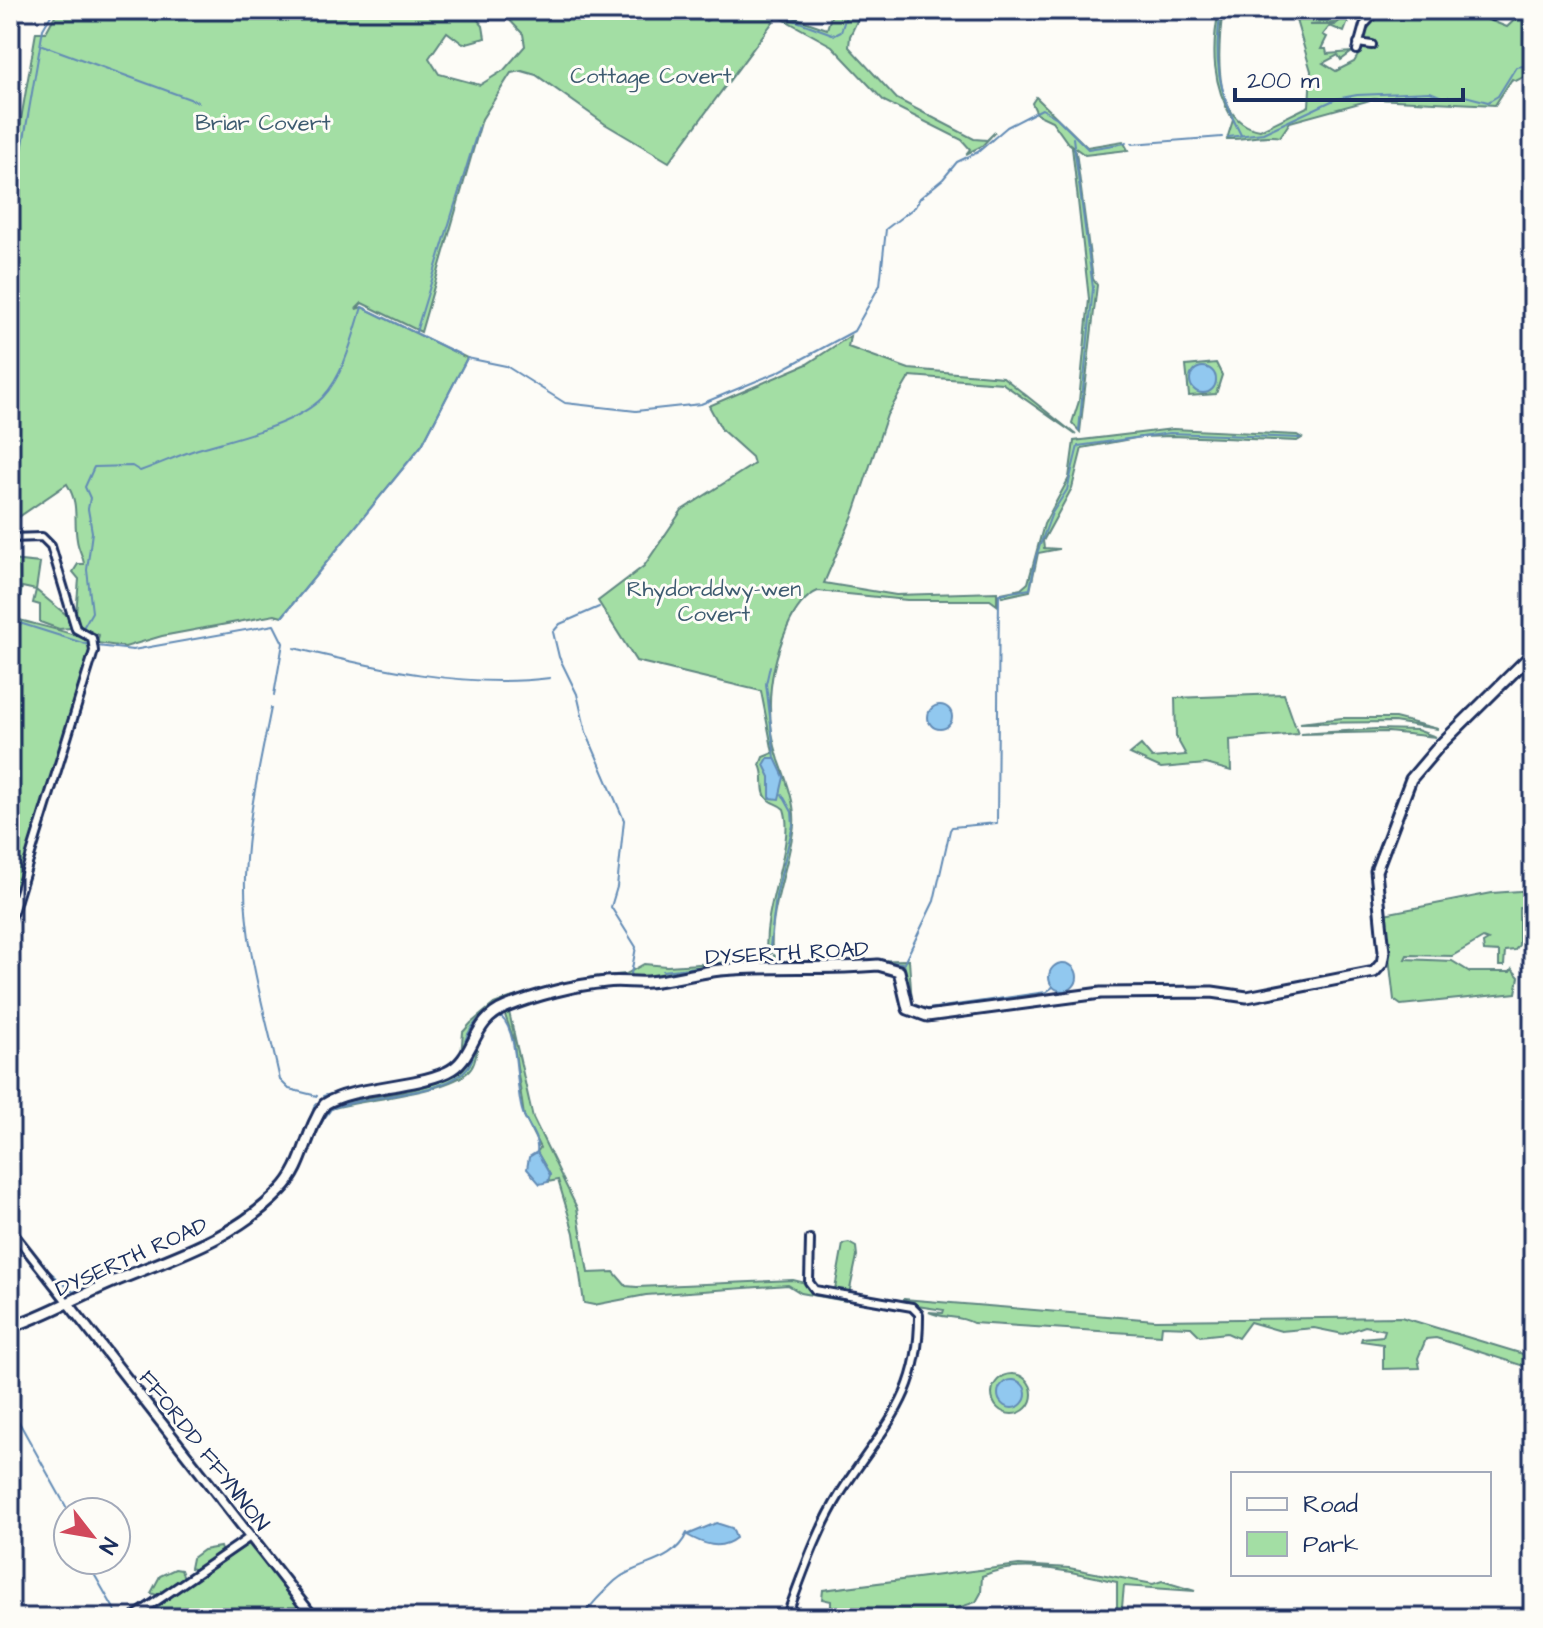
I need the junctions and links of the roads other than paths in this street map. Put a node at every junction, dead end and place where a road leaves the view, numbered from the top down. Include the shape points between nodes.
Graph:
1 (1378, 10) edge
2 (1480, 10) edge
3 (1492, 16) dead end
4 (1372, 45) dead end
5 (10, 538) edge
6 (1533, 653) edge
7 (10, 922) edge
8 (10, 1229) edge
9 (810, 1239) dead end
10 (68, 1303) junction
11 (10, 1327) edge
12 (250, 1537) junction
13 (132, 1618) edge
14 (314, 1618) edge
15 (786, 1618) edge

1 - 4 street via 1364,25 1358,46
2 - 3 street
5 - 7 street via 34,536 51,546 75,625 92,638 94,651
6 - 10 main road, DYSERTH ROAD via 1411,779 1376,871 1384,952 1374,972 1247,997 1212,992 1101,993 927,1016 908,1009 899,971 878,965 720,970 655,982 606,982 545,996 504,1008 485,1020 461,1063 450,1071 325,1104 291,1178 260,1209 176,1260
8 - 10 street
9 - 15 street via 809,1282 815,1290 912,1307 919,1314 919,1335 901,1404 823,1525
10 - 11 main road, DYSERTH ROAD
10 - 12 street, FFORDD FFYNNON
12 - 13 street
12 - 14 street, FFORDD FFYNNON

